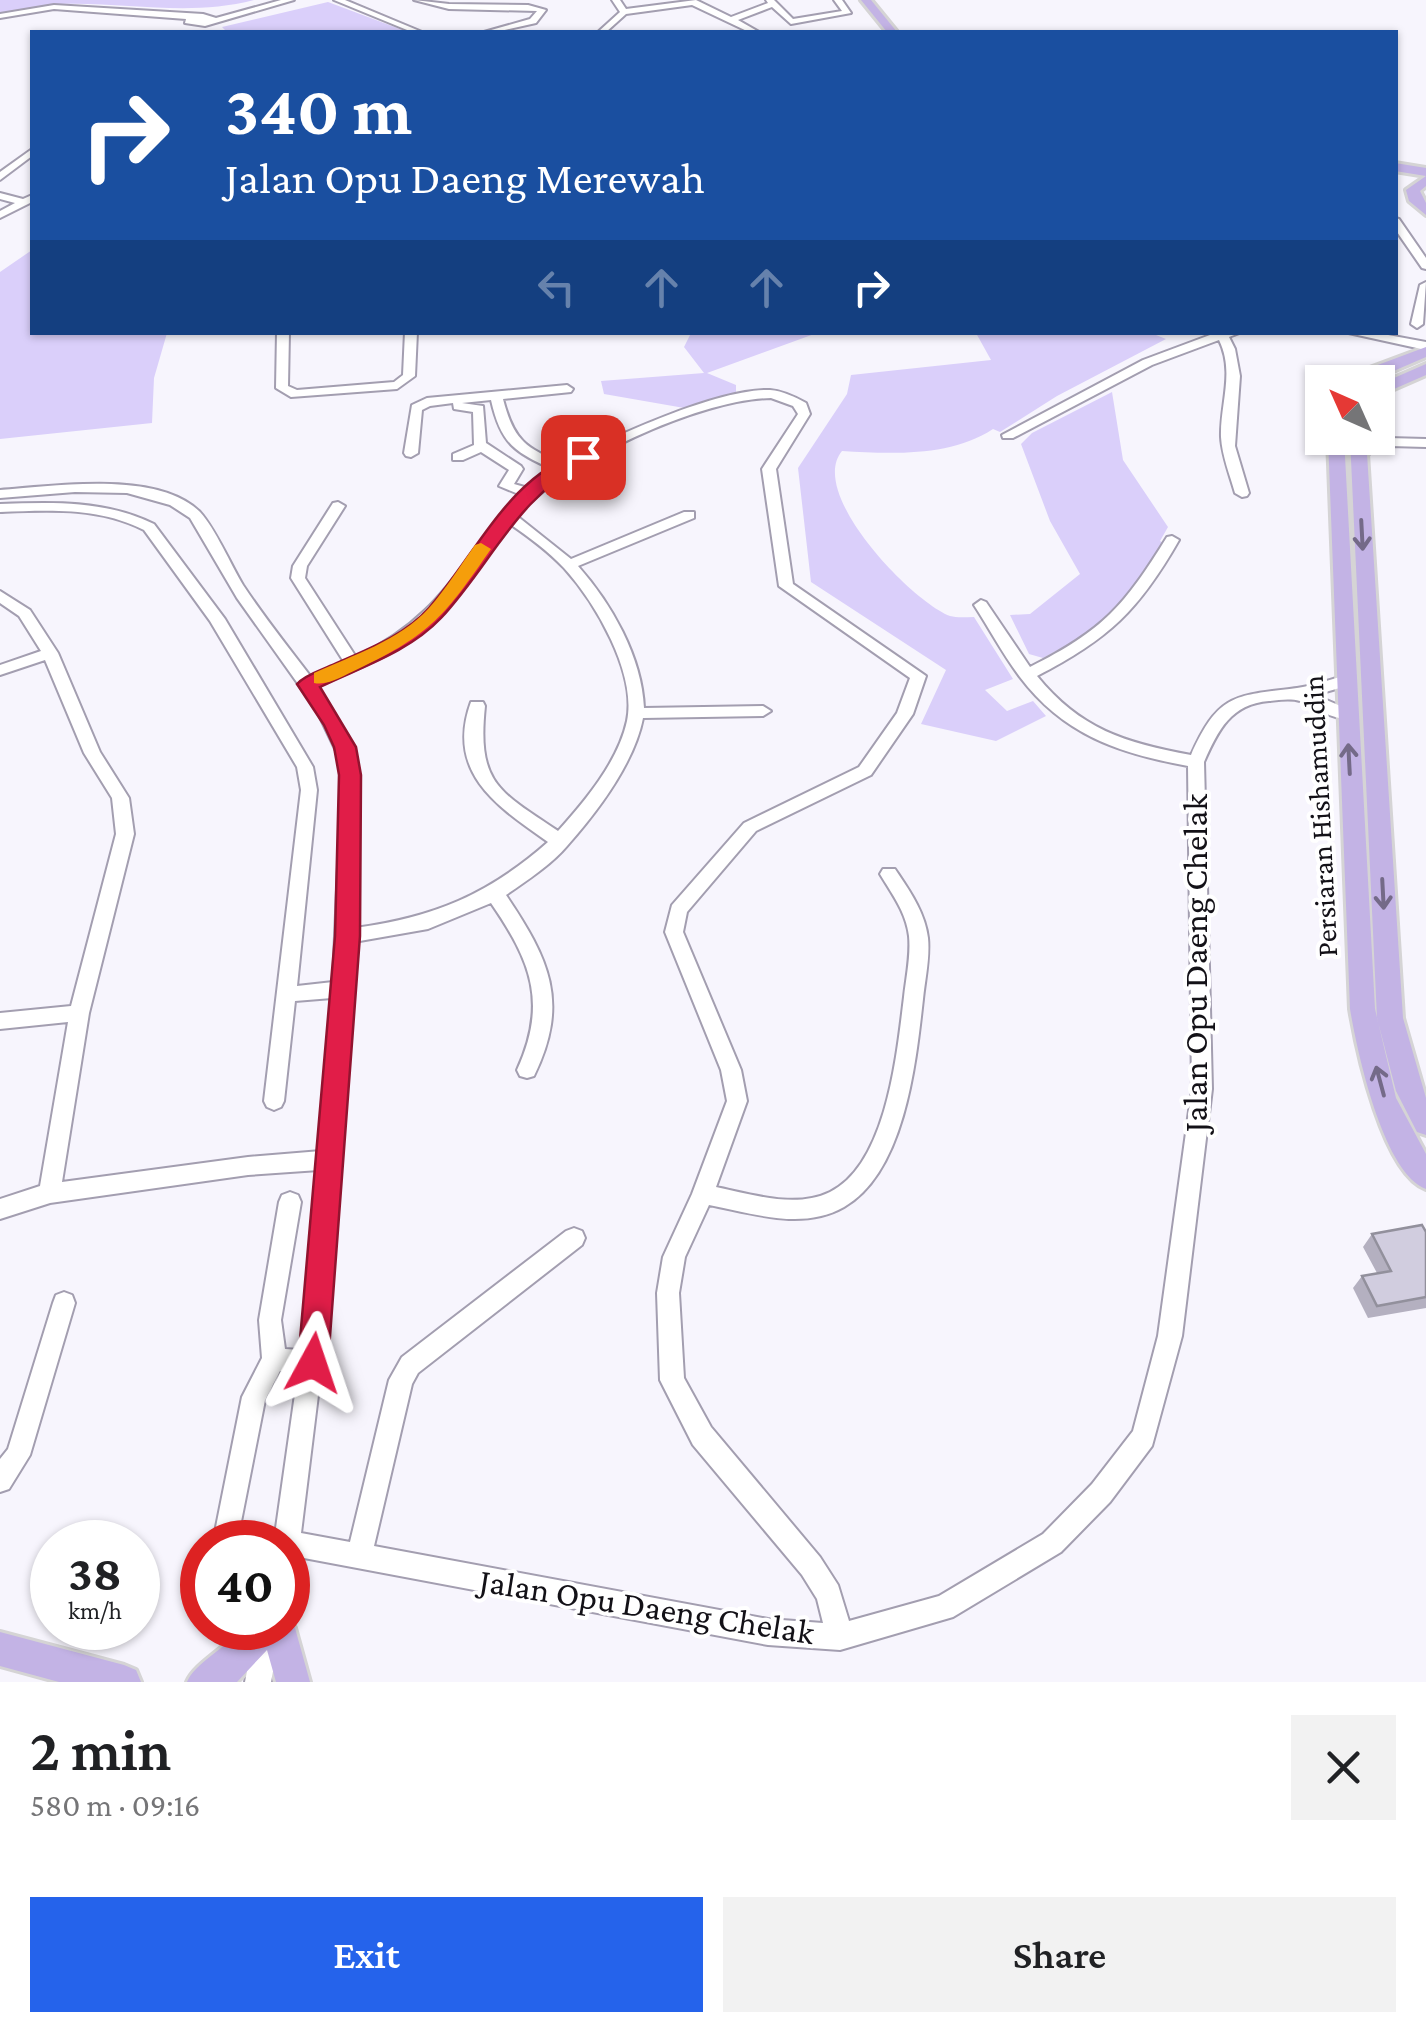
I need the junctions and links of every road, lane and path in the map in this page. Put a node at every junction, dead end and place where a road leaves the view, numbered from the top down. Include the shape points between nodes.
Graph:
1 (278, 0) edge
2 (290, 0) edge
3 (338, 0) edge
4 (350, 0) edge
5 (418, 0) edge
6 (616, 0) edge
7 (838, 0) edge
8 (866, 0) edge
9 (884, 0) edge
10 (692, 1) edge
11 (772, 2) edge
12 (624, 12) junction
13 (0, 17) edge
14 (731, 20) junction
15 (209, 24) edge
16 (413, 30) edge
17 (425, 30) edge
18 (496, 30) edge
19 (604, 30) edge
20 (751, 30) edge
21 (894, 30) edge
22 (30, 154) edge
23 (1398, 167) edge
24 (1426, 172) edge
25 (0, 176) edge
26 (1426, 180) edge
27 (1398, 190) edge
28 (0, 196) edge
29 (1414, 198) junction
30 (28, 200) edge
31 (1426, 211) edge
32 (0, 215) edge
33 (1398, 226) edge
34 (1426, 266) edge
35 (1426, 285) edge
36 (1417, 324) dead end
37 (283, 335) edge
38 (411, 335) edge
39 (1226, 335) edge
40 (1229, 335) edge
41 (1360, 335) edge
42 (1374, 339) junction
43 (1426, 349) edge
44 (1394, 363) junction
45 (1390, 365) edge
46 (1426, 369) edge
47 (1395, 383) edge
48 (568, 388) dead end
49 (496, 396) junction
50 (438, 408) dead end
51 (1008, 435) dead end
52 (1395, 440) edge
53 (1404, 440) junction
54 (1395, 441) edge
55 (1426, 443) edge
56 (481, 447) junction
57 (411, 453) dead end
58 (1337, 455) edge
59 (1366, 455) edge
60 (458, 457) dead end
61 (560, 468) junction
62 (529, 493) junction
63 (1242, 493) dead end
64 (0, 494) edge
65 (338, 506) dead end
66 (0, 508) edge
67 (689, 515) dead end
68 (508, 516) junction
69 (1172, 540) dead end
70 (569, 565) junction
71 (0, 596) edge
72 (981, 605) dead end
73 (250, 606) junction
74 (217, 619) junction
75 (50, 654) junction
76 (352, 662) junction
77 (0, 670) edge
78 (1026, 675) junction
79 (1344, 681) junction
80 (308, 684) junction
81 (1294, 694) junction
82 (477, 706) dead end
83 (763, 711) dead end
84 (637, 714) junction
85 (1346, 715) junction
86 (1196, 762) junction
87 (562, 842) junction
88 (889, 874) dead end
89 (496, 895) junction
90 (348, 936) junction
91 (344, 990) junction
92 (288, 994) junction
93 (79, 1014) junction
94 (0, 1021) edge
95 (527, 1070) dead end
96 (274, 1101) dead end
97 (1426, 1124) edge
98 (330, 1160) junction
99 (1426, 1177) edge
100 (50, 1193) junction
101 (703, 1194) junction
102 (290, 1202) dead end
103 (0, 1210) edge
104 (574, 1238) dead end
105 (64, 1303) dead end
106 (274, 1359) junction
107 (313, 1363) junction
108 (0, 1480) edge
109 (229, 1520) edge
110 (290, 1520) edge
111 (310, 1547) edge
112 (360, 1556) junction
113 (840, 1637) junction
114 (0, 1650) edge
115 (248, 1650) edge
116 (262, 1650) edge
117 (284, 1650) edge
118 (124, 1682) edge
119 (204, 1682) edge
120 (258, 1682) edge
121 (293, 1682) edge

1 - 15 street
2 - 15 street
3 - 16 street
4 - 17 street
5 - 18 street via 438,6 521,2 542,10 533,20
6 - 12 street
7 - 11 street via 847,14 788,22
8 - 21 main road
9 - 21 main road
10 - 12 street
10 - 14 street
11 - 14 street
12 - 19 street
13 - 15 street via 60,10
14 - 20 street
22 - 25 street
23 - 24 main road
26 - 29 main road via 1413,190
27 - 29 main road
28 - 30 street
29 - 31 main road
30 - 32 street
33 - 34 street
35 - 36 street
37 - 38 street via 287,392 397,385 406,380
39 - 51 street via 1172,352
40 - 63 street via 1236,364 1228,448
41 - 42 street
42 - 43 street
42 - 44 street via 1390,350
43 - 44 main road
44 - 45 main road
46 - 47 main road
48 - 49 street
49 - 57 street via 416,408
49 - 61 street via 512,444
50 - 56 street via 478,408
52 - 53 street
53 - 54 street
53 - 55 street
56 - 60 street
56 - 62 street via 516,469 506,486
58 - 79 main road, Persiaran Hishamuddin
59 -> 97 main road, Persiaran Hishamuddin via 1390,1018 1409,1091
61 - 62 street
61 - 101 street via 728,402 766,394 794,400 804,414 769,469 786,586 918,676 905,714 865,771 750,826 678,910 674,932 736,1085 734,1116
62 - 68 street
64 - 73 street via 104,489 166,496 195,515
65 - 76 street via 298,578
66 - 74 street via 83,508 136,519 159,537
67 - 70 street
68 - 70 street
68 - 76 street via 435,612 398,642
69 - 78 street via 1144,592 1118,620
70 - 84 street via 614,631
71 - 75 street via 25,613
72 - 78 street
73 - 74 street
73 - 80 street
74 - 92 street via 305,767 309,790
75 - 77 street
75 - 93 street via 92,753 120,798 126,834
76 - 80 street
78 - 86 street via 1081,728 1122,747
79 - 81 street, Jalan Opu Daeng Chelak
79 - 85 main road, Persiaran Hishamuddin
80 - 90 street via 334,723 350,775
81 - 85 street, Jalan Opu Daeng Chelak
81 - 86 street, Jalan Opu Daeng Chelak via 1239,700 1219,714
82 - 87 street via 470,743 486,788
83 - 84 street
84 - 87 street via 617,764
99 -> 85 main road, Persiaran Hishamuddin via 1388,1109 1364,1022
86 - 113 street, Jalan Opu Daeng Chelak via 1202,1088 1170,1336 1143,1437 1052,1544 944,1608
87 - 89 street
88 - 101 street via 919,930 919,948 897,1104 876,1164 846,1192 803,1210
89 - 90 street via 439,919
89 - 95 street via 536,960 543,992 547,1018
90 - 91 street
91 - 92 street
91 - 98 street
92 - 96 street
93 - 94 street
93 - 100 street
98 - 100 street
98 - 107 street
100 - 103 street
101 - 113 street via 674,1257 668,1292 672,1380 702,1436 811,1566 828,1594
102 - 106 street via 270,1320
104 - 112 street via 410,1366 401,1380
105 - 108 street via 18,1455
106 - 107 street
106 - 109 street via 254,1397
107 - 110 street
111 - 112 street, Jalan Opu Daeng Chelak
112 - 113 street, Jalan Opu Daeng Chelak via 768,1632
114 - 118 main road
115 - 119 main road
116 - 120 street
117 - 121 main road

